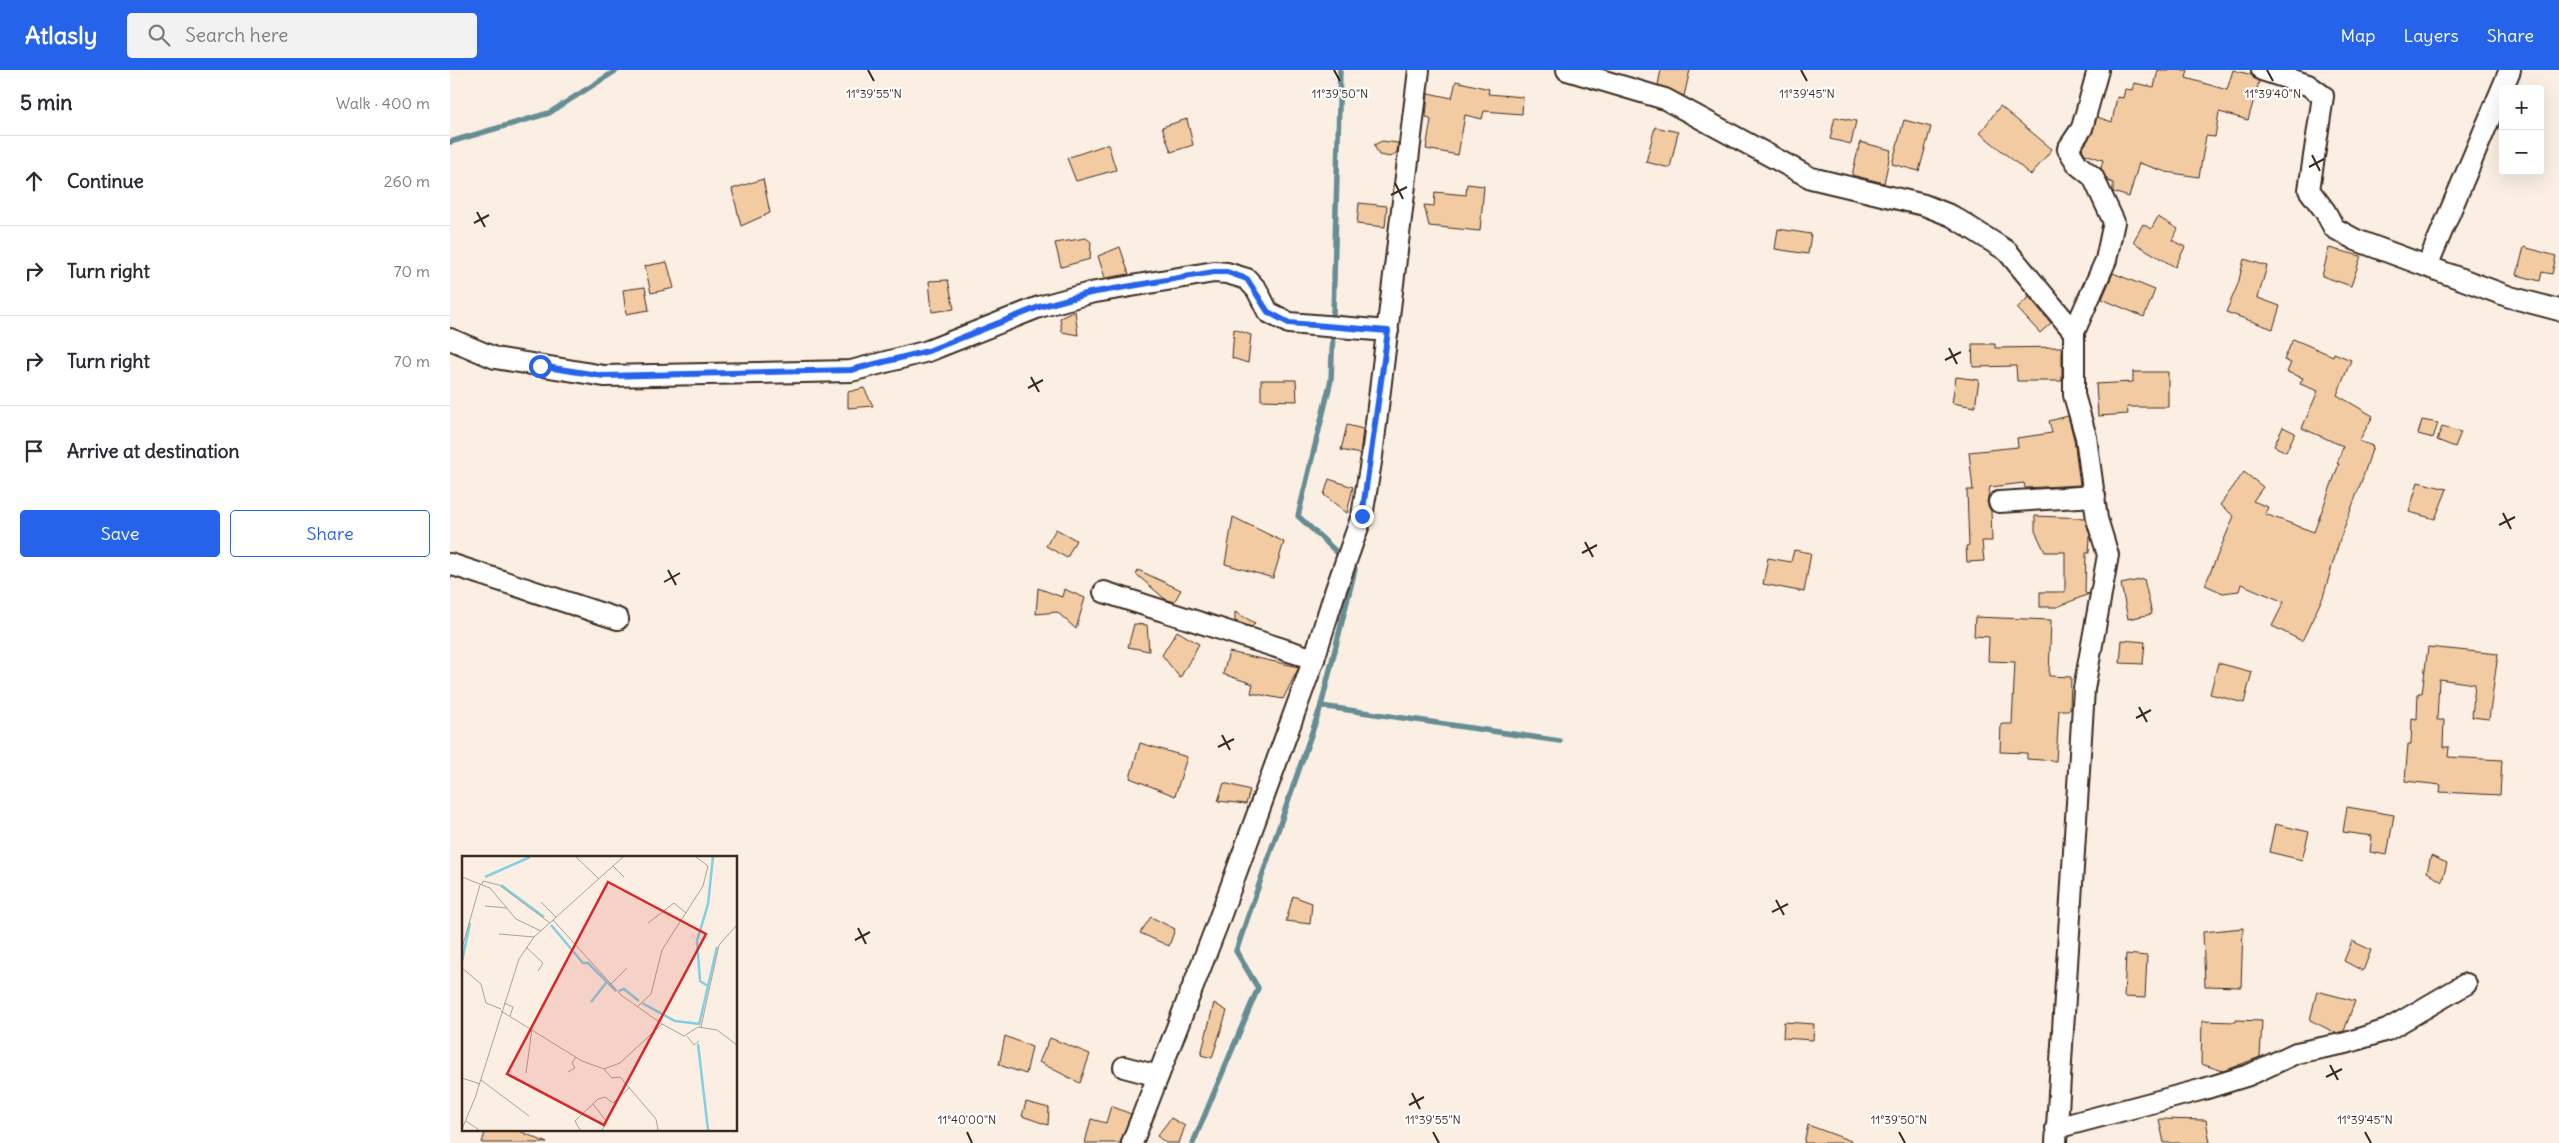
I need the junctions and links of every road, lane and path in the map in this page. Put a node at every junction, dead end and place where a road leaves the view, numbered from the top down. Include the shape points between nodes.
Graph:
1 (1419, 70) edge
2 (1567, 70) edge
3 (2098, 70) edge
4 (2262, 70) edge
5 (2510, 70) edge
6 (2427, 266) junction
7 (2559, 310) edge
8 (1388, 331) junction
9 (2074, 332) junction
10 (450, 338) edge
11 (2095, 496) junction
12 (1999, 502) dead end
13 (450, 564) edge
14 (1104, 592) dead end
15 (618, 619) dead end
16 (1314, 659) junction
17 (2466, 984) dead end
18 (1124, 1067) dead end
19 (1158, 1076) junction
20 (2056, 1135) edge
21 (1132, 1143) edge

1 - 8 street
2 - 9 street via 1665,99 1811,178 1924,205 1952,216 2007,251
3 - 9 street via 2082,128 2068,149 2078,164 2093,177 2114,222 2106,260
4 - 6 street via 2308,85 2323,96 2309,190 2334,228 2356,240
5 - 6 street
6 - 7 street via 2510,297
8 - 10 street via 1289,323 1268,312 1247,279 1227,272 1214,272 1090,293 1039,307 928,351 851,370 604,376 495,358
8 - 16 street via 1362,516
9 - 11 street via 2074,395 2086,437
11 - 12 street
11 - 20 street via 2097,519 2108,555 2084,689
13 - 15 street
14 - 16 street
16 - 19 street
17 - 20 street via 2387,1030 2346,1043 2296,1053 2249,1075
18 - 19 street
19 - 21 street

